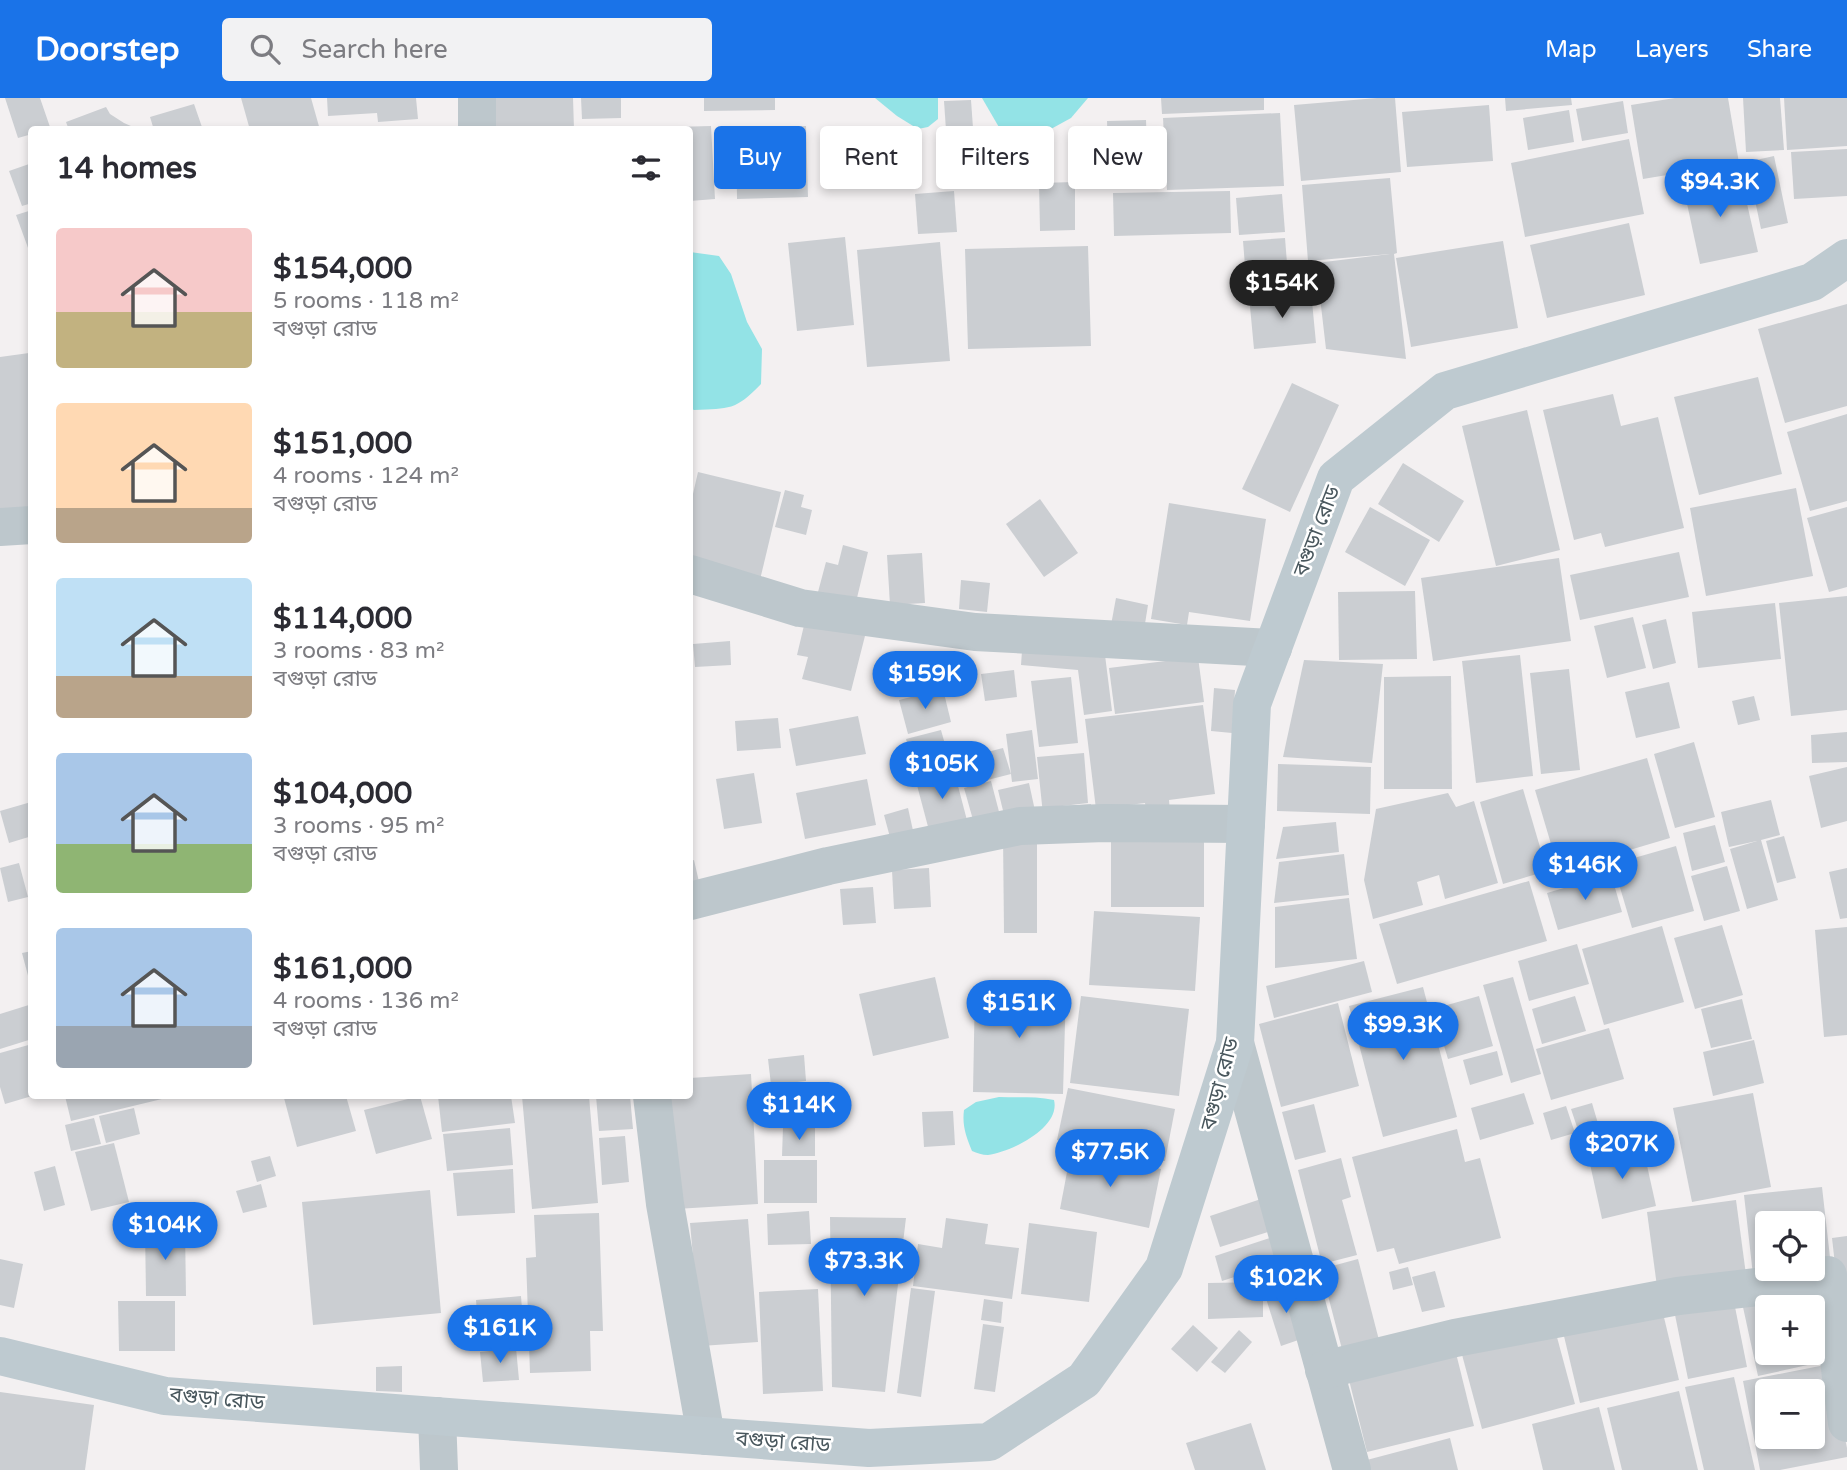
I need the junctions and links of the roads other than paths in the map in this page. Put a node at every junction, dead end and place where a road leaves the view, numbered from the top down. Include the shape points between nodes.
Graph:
1 (477, 98) edge
2 (477, 126) edge
3 (1847, 258) edge
4 (28, 525) edge
5 (0, 527) edge
6 (693, 576) edge
7 (1273, 648) junction
8 (1246, 824) junction
9 (693, 900) edge
10 (1235, 1043) junction
11 (652, 1099) edge
12 (1842, 1341) edge
13 (0, 1356) edge
14 (1324, 1370) junction
15 (437, 1416) junction
16 (1847, 1423) edge
17 (706, 1436) junction
18 (439, 1470) edge
19 (1352, 1470) edge

1 - 2 street
3 - 7 main road, বগুড়া রোড via 1812,282 1445,391 1336,478
4 - 5 street
6 - 7 street via 800,608 975,632
7 - 8 main road, বগুড়া রোড via 1252,704
8 - 9 street via 1020,826 828,866
8 - 10 main road, বগুড়া রোড
10 - 14 street
10 - 17 main road, বগুড়া রোড via 1164,1268 1084,1380 989,1442 869,1448
11 - 17 street via 665,1204
12 - 14 street via 1828,1275 1678,1296 1481,1333
12 - 16 street
13 - 15 main road, বগুড়া রোড via 165,1396
14 - 19 street
15 - 17 main road, বগুড়া রোড
15 - 18 street

